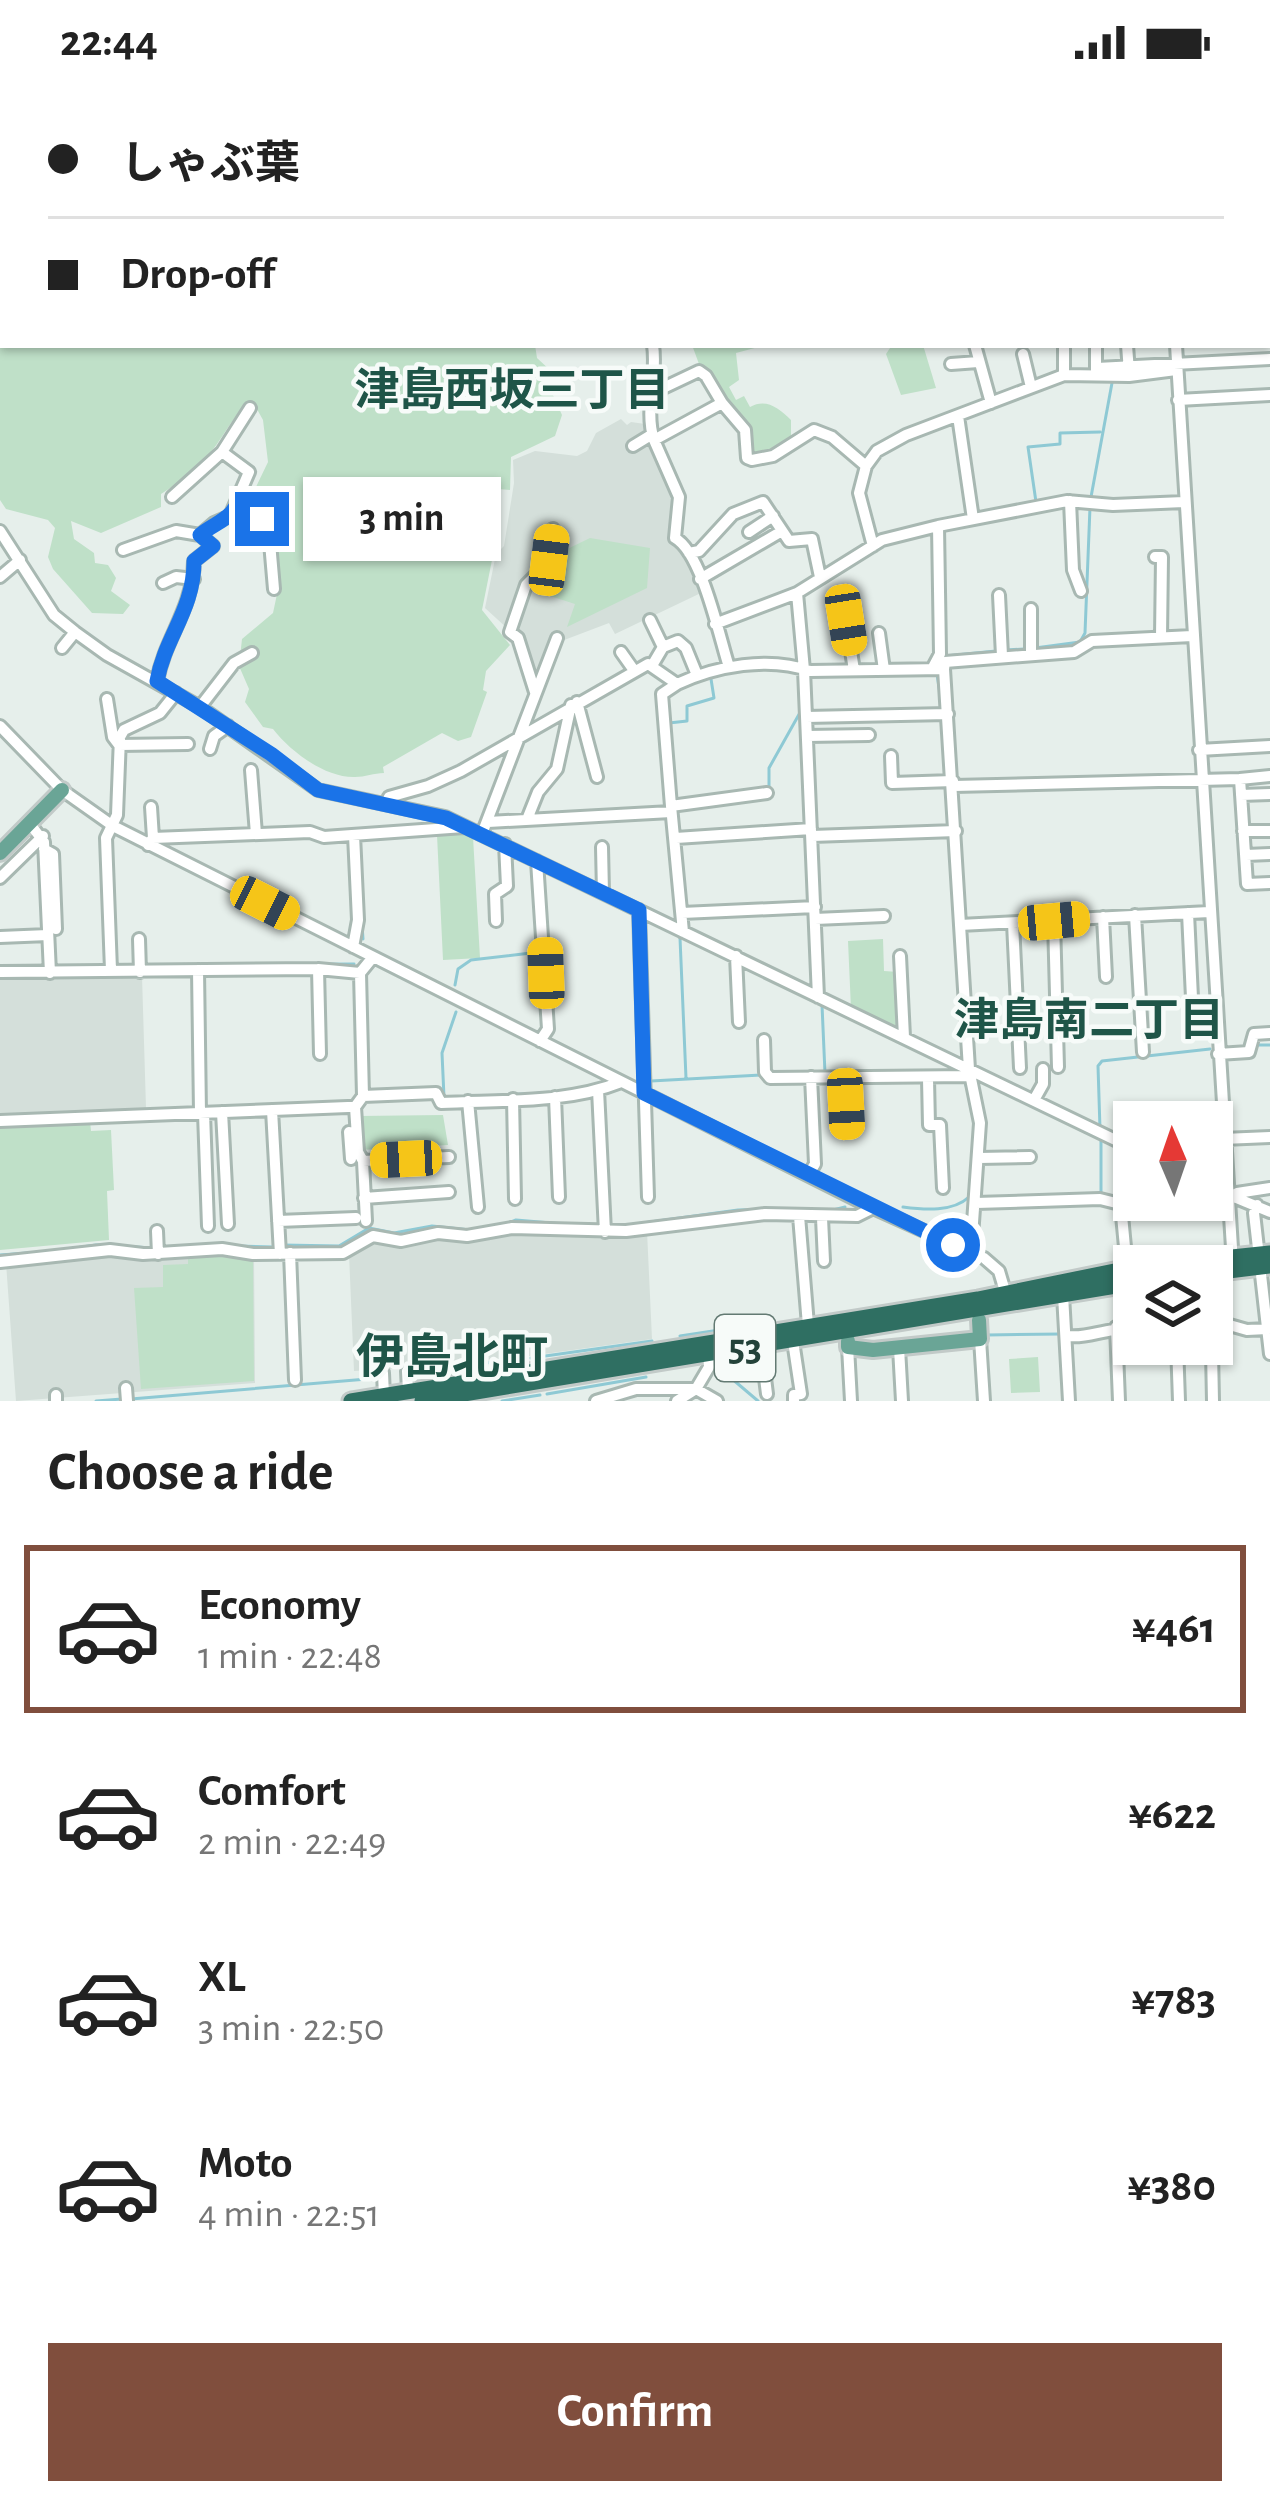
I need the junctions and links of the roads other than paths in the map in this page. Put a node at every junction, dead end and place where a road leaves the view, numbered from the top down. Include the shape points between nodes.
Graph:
1 (653, 348) edge
2 (976, 348) edge
3 (1064, 348) edge
4 (1096, 348) edge
5 (1127, 348) edge
6 (1177, 348) edge
7 (1023, 354) dead end
8 (1270, 359) edge
9 (978, 362) junction
10 (950, 364) dead end
11 (1180, 364) junction
12 (1128, 370) junction
13 (1096, 372) junction
14 (1064, 375) junction
15 (1031, 386) junction
16 (1270, 394) edge
17 (1178, 400) junction
18 (722, 403) junction
19 (991, 403) junction
20 (250, 408) dead end
21 (958, 416) junction
22 (648, 428) junction
23 (632, 446) dead end
24 (222, 452) junction
25 (866, 466) junction
26 (172, 496) dead end
27 (1070, 501) junction
28 (1184, 502) junction
29 (234, 509) junction
30 (773, 516) junction
31 (973, 519) junction
32 (938, 526) junction
33 (553, 529) dead end
34 (0, 531) edge
35 (782, 531) junction
36 (749, 532) dead end
37 (200, 535) junction
38 (873, 546) junction
39 (123, 550) dead end
40 (689, 553) junction
41 (1155, 557) dead end
42 (20, 560) junction
43 (1073, 570) junction
44 (1056, 572) dead end
45 (0, 577) edge
46 (820, 577) junction
47 (194, 579) junction
48 (700, 579) junction
49 (164, 583) dead end
50 (274, 589) dead end
51 (1081, 591) dead end
52 (797, 593) junction
53 (999, 595) dead end
54 (1031, 609) dead end
55 (650, 620) dead end
56 (846, 620) dead end
57 (716, 624) junction
58 (75, 632) junction
59 (879, 633) dead end
60 (1192, 635) junction
61 (1161, 637) junction
62 (557, 638) dead end
63 (663, 647) junction
64 (62, 648) dead end
65 (621, 652) dead end
66 (253, 653) dead end
67 (1031, 653) junction
68 (1002, 656) junction
69 (653, 664) junction
70 (729, 667) junction
71 (633, 669) junction
72 (938, 669) junction
73 (804, 670) junction
74 (854, 670) junction
75 (884, 670) junction
76 (697, 675) junction
77 (157, 681) junction
78 (677, 684) junction
79 (176, 693) junction
80 (535, 693) junction
81 (107, 699) dead end
82 (574, 703) junction
83 (200, 707) junction
84 (948, 714) junction
85 (806, 716) junction
86 (228, 726) junction
87 (0, 727) edge
88 (501, 730) dead end
89 (869, 735) dead end
90 (807, 736) junction
91 (513, 742) junction
92 (188, 744) dead end
93 (119, 745) junction
94 (1270, 746) edge
95 (210, 748) dead end
96 (1199, 750) junction
97 (891, 756) dead end
98 (251, 770) dead end
99 (597, 776) dead end
100 (1270, 776) edge
101 (1240, 779) junction
102 (1201, 780) junction
103 (950, 783) junction
104 (62, 790) junction
105 (767, 793) dead end
106 (1270, 794) edge
107 (1241, 795) junction
108 (386, 804) junction
109 (152, 807) dead end
110 (671, 809) junction
111 (528, 816) junction
112 (30, 824) junction
113 (112, 826) junction
114 (466, 827) junction
115 (485, 828) junction
116 (1270, 830) edge
117 (952, 831) junction
118 (1243, 832) junction
119 (811, 833) junction
120 (256, 834) junction
121 (354, 836) junction
122 (676, 838) junction
123 (150, 841) junction
124 (44, 843) junction
125 (505, 844) junction
126 (602, 847) dead end
127 (0, 853) edge
128 (1270, 854) edge
129 (1246, 855) junction
130 (537, 861) junction
131 (0, 878) edge
132 (1270, 883) edge
133 (603, 893) junction
134 (639, 910) junction
135 (1209, 912) junction
136 (682, 913) junction
137 (815, 913) junction
138 (1187, 913) junction
139 (1135, 915) junction
140 (884, 916) dead end
141 (1103, 917) junction
142 (496, 921) dead end
143 (1054, 921) junction
144 (1013, 922) junction
145 (960, 925) junction
146 (52, 932) junction
147 (683, 932) junction
148 (0, 937) edge
149 (139, 939) dead end
150 (353, 947) junction
151 (736, 956) junction
152 (900, 956) dead end
153 (373, 957) junction
154 (318, 969) junction
155 (110, 970) junction
156 (198, 970) junction
157 (0, 972) edge
158 (140, 972) junction
159 (50, 973) junction
160 (360, 973) junction
161 (1106, 977) dead end
162 (818, 997) junction
163 (1215, 1018) junction
164 (739, 1022) dead end
165 (1270, 1033) edge
166 (904, 1037) junction
167 (764, 1040) dead end
168 (540, 1041) junction
169 (1143, 1052) dead end
170 (320, 1054) dead end
171 (1218, 1054) junction
172 (1058, 1067) dead end
173 (1019, 1068) dead end
174 (1043, 1069) dead end
175 (966, 1075) junction
176 (811, 1077) junction
177 (844, 1079) junction
178 (928, 1079) junction
179 (621, 1082) junction
180 (598, 1090) junction
181 (644, 1093) junction
182 (555, 1097) junction
183 (513, 1099) junction
184 (1034, 1100) junction
185 (468, 1101) junction
186 (1221, 1101) edge
187 (357, 1103) junction
188 (201, 1110) junction
189 (272, 1110) junction
190 (222, 1112) junction
191 (0, 1121) edge
192 (847, 1129) dead end
193 (1270, 1137) edge
194 (1113, 1139) edge
195 (1233, 1139) edge
196 (1030, 1156) dead end
197 (449, 1157) dead end
198 (979, 1158) junction
199 (357, 1160) junction
200 (275, 1171) junction
201 (260, 1172) dead end
202 (808, 1175) junction
203 (943, 1188) dead end
204 (1270, 1188) edge
205 (449, 1192) dead end
206 (1233, 1193) edge
207 (1233, 1196) edge
208 (559, 1197) dead end
209 (648, 1197) dead end
210 (364, 1198) junction
211 (514, 1199) dead end
212 (976, 1203) junction
213 (1113, 1203) edge
214 (1257, 1205) junction
215 (478, 1207) dead end
216 (873, 1208) junction
217 (1270, 1212) edge
218 (799, 1216) junction
219 (822, 1218) junction
220 (278, 1222) junction
221 (228, 1224) dead end
222 (208, 1226) dead end
223 (604, 1228) junction
224 (282, 1250) junction
225 (971, 1251) junction
226 (1265, 1260) edge
227 (824, 1261) dead end
228 (0, 1262) edge
229 (1233, 1264) edge
230 (1113, 1278) edge
231 (1061, 1288) junction
232 (1007, 1299) junction
233 (978, 1310) junction
234 (808, 1325) junction
235 (1233, 1326) edge
236 (1113, 1328) edge
237 (1267, 1329) edge
238 (846, 1335) junction
239 (1068, 1336) junction
240 (980, 1339) junction
241 (793, 1341) junction
242 (760, 1346) junction
243 (708, 1348) junction
244 (899, 1348) junction
245 (1270, 1352) edge
246 (1118, 1365) edge
247 (1178, 1365) edge
248 (1212, 1365) edge
249 (295, 1380) dead end
250 (410, 1383) edge
251 (696, 1389) junction
252 (767, 1394) dead end
253 (351, 1401) edge
254 (596, 1401) edge
255 (677, 1401) edge
256 (717, 1401) edge
257 (794, 1401) edge
258 (851, 1401) edge
259 (902, 1401) edge
260 (984, 1401) edge
261 (1069, 1401) edge
262 (1119, 1401) edge
263 (1179, 1401) edge
264 (1213, 1401) edge

1 - 22 street
2 - 9 street
3 - 14 street
4 - 13 street
5 - 12 street
6 - 11 street
7 - 15 street
8 - 11 street
9 - 10 street
9 - 19 street
11 - 12 street
11 - 17 street
12 - 13 street
13 - 14 street
14 - 15 street
15 - 19 street
16 - 17 street
17 - 28 street
18 - 22 street
18 - 22 street via 694,370 661,389
18 - 25 street via 745,430 747,458 773,456 814,430
19 - 21 street
20 - 24 street
21 - 25 street via 906,435
21 - 31 street
22 - 23 street
22 - 40 street via 679,497 674,538
24 - 26 street
24 - 29 street via 249,472
25 - 38 street via 859,493
27 - 28 street
27 - 31 street
27 - 43 street
28 - 60 street
29 - 37 street
29 - 50 street via 256,514 269,531
30 - 35 street
30 - 36 street
30 - 40 street via 763,502 733,514
31 - 32 street
32 - 38 street
32 - 72 street
33 - 80 street via 548,563 526,585 510,632
34 - 42 street
35 - 46 street via 791,543 812,539
35 - 48 street
37 - 39 street via 176,531
37 - 47 street via 213,546 194,561
38 - 46 street
40 - 48 street
41 - 61 street via 1162,556
42 - 45 street
42 - 58 street via 54,615
43 - 44 street
43 - 51 street
46 - 52 street
47 - 49 street
47 - 77 street
48 - 57 street
52 - 57 street
52 - 73 street
53 - 68 street
54 - 67 street
55 - 63 street
56 - 74 street
57 - 70 street
58 - 64 street
58 - 77 street
59 - 75 street
60 - 61 street
60 - 96 street
61 - 67 street
62 - 80 street
63 - 69 street
63 - 76 street via 688,642
65 - 71 street
66 - 83 street via 234,663
67 - 68 street
68 - 72 street
69 - 71 street
69 - 78 street
70 - 73 street
70 - 76 street
71 - 82 street
72 - 75 street
72 - 84 street
73 - 74 street
73 - 85 street
74 - 75 street
76 - 78 street
77 - 79 street
78 - 110 street via 662,694
79 - 83 street
79 - 93 street via 154,718 124,730
80 - 91 street
81 - 93 street
82 - 91 street
82 - 99 street
82 - 111 street via 557,769
83 - 86 street
84 - 85 street
84 - 103 street
85 - 90 street
86 - 95 street
86 - 108 street via 318,790
87 - 104 street
88 - 91 street
89 - 90 street
90 - 119 street
91 - 108 street
91 - 115 street
92 - 93 street
93 - 113 street
94 - 96 street
96 - 102 street
97 - 103 street via 892,783
98 - 120 street
100 - 101 street
101 - 102 street
101 - 107 street
102 - 103 street
102 - 135 street
103 - 117 street
104 - 112 main road
104 - 113 street
105 - 110 street
106 - 107 street
107 - 118 street
108 - 114 street
109 - 123 street
110 - 111 street
110 - 122 street
111 - 115 street
112 - 124 street
112 - 127 main road
113 - 123 street
113 - 155 street
114 - 115 street
114 - 121 street
115 - 125 street
116 - 118 street
117 - 119 street
117 - 145 street
118 - 129 street
119 - 122 street
119 - 137 street
120 - 121 street
120 - 123 street
121 - 150 street
122 - 136 street
123 - 150 street
124 - 131 street
124 - 146 street
125 - 130 street
125 - 142 street via 507,886 495,894
126 - 133 street
128 - 129 street
129 - 132 street via 1247,884
130 - 133 street
130 - 168 street via 548,1029
133 - 134 street
134 - 147 street
134 - 181 street
135 - 138 street
135 - 163 street
136 - 137 street
136 - 147 street
137 - 140 street
137 - 162 street
138 - 139 street
138 - 163 street via 1193,1018
139 - 141 street
139 - 169 street
141 - 143 street
141 - 161 street
143 - 144 street
143 - 172 street
144 - 145 street
144 - 173 street
145 - 175 street
146 - 148 street
146 - 159 street
147 - 151 street
149 - 158 street
150 - 153 street
151 - 162 street
151 - 164 street
152 - 166 street
153 - 160 street
153 - 168 street
154 - 156 street
154 - 160 street
154 - 170 street
155 - 158 street
155 - 159 street
156 - 158 street
156 - 188 street
157 - 159 street
160 - 187 street
162 - 166 street
163 - 171 street
165 - 171 street via 1254,1034 1249,1052
166 - 175 street
167 - 176 street via 767,1074
168 - 179 street
171 - 186 street
174 - 184 street
175 - 178 street
175 - 184 street
175 - 198 street via 980,1123
176 - 177 street
176 - 202 street via 815,1164
177 - 178 street
177 - 192 street
178 - 203 street
179 - 180 street
179 - 181 street
180 - 182 street
180 - 223 street
181 - 202 street
181 - 209 street
182 - 183 street
182 - 208 street
183 - 185 street
183 - 211 street
184 - 194 street
185 - 187 street
185 - 215 street
187 - 189 street
187 - 199 street
188 - 190 street
188 - 191 street
188 - 222 street
189 - 190 street
189 - 200 street
190 - 221 street
193 - 195 street
196 - 198 street
197 - 199 street
198 - 212 street
199 - 210 street
200 - 201 street
200 - 220 street
202 - 216 street
204 - 206 street
205 - 210 street
207 - 214 street
210 - 220 street via 361,1219
212 - 213 street
212 - 225 street
214 - 217 street
214 - 226 street
216 - 219 street
216 - 225 street
218 - 219 street
218 - 223 street
218 - 234 street
219 - 227 street
220 - 224 street
223 - 224 street via 373,1235 347,1252
224 - 228 street via 157,1245
224 - 249 street
225 - 232 street via 993,1264
226 - 229 highway
226 - 237 street
230 - 231 highway, 53
231 - 232 highway, 53
231 - 239 street
232 - 233 highway, 53
233 - 238 highway, 53
233 - 240 main road
234 - 238 highway, 53
234 - 243 highway, 53
235 - 237 street
236 - 239 street
237 - 245 street
238 - 241 highway, 53
238 - 244 main road
238 - 258 street
239 - 261 street
240 - 244 main road
240 - 260 street
241 - 242 highway, 53
241 - 257 street via 801,1394
242 - 243 highway, 53
242 - 252 street
243 - 250 highway, 53 via 481,1385
243 - 251 street via 710,1367
244 - 259 street
246 - 262 street
247 - 263 street
248 - 264 street
250 - 253 highway, 53 via 383,1381
251 - 254 street via 636,1389
251 - 255 street
251 - 256 street

